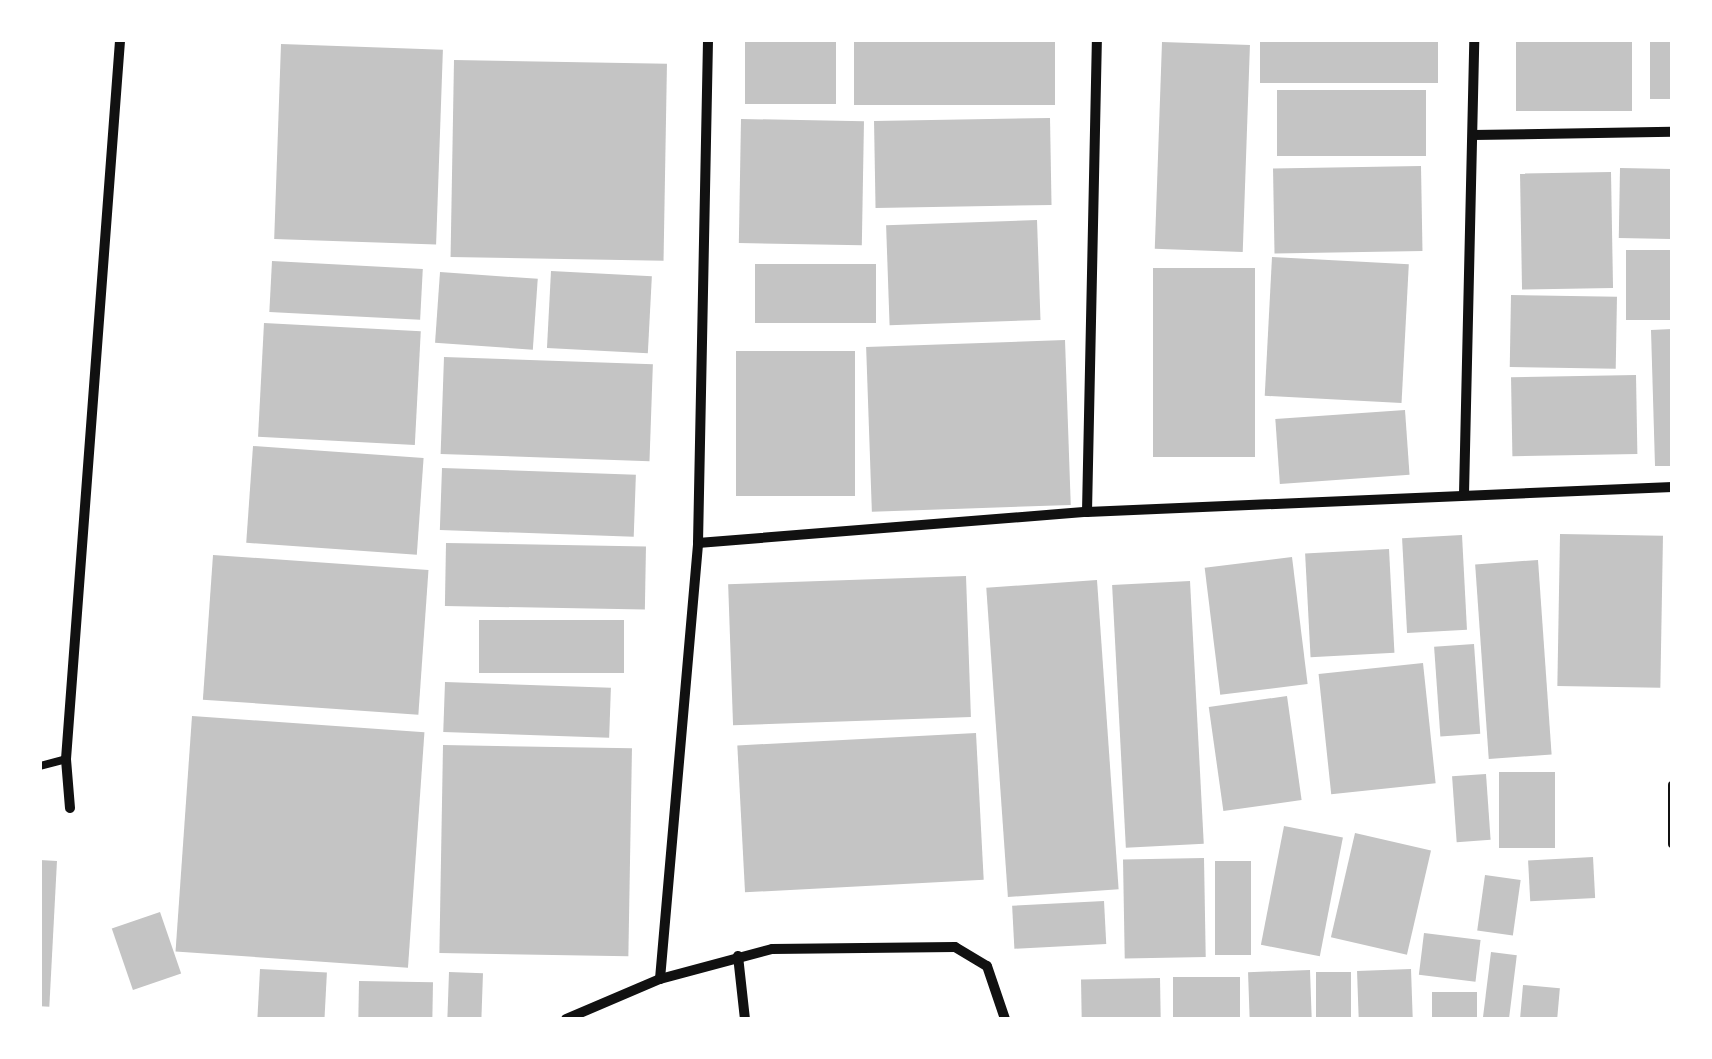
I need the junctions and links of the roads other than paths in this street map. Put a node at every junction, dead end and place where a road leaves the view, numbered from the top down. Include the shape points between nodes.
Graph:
1 (120, 40) edge
2 (708, 40) edge
3 (1098, 40) edge
4 (1474, 40) edge
5 (1672, 132) edge
6 (1473, 134) junction
7 (1672, 487) edge
8 (1464, 494) junction
9 (1087, 512) junction
10 (698, 544) junction
11 (66, 759) junction
12 (40, 766) edge
13 (1672, 784) edge
14 (70, 808) dead end
15 (1672, 844) edge
16 (738, 956) junction
17 (660, 980) junction
18 (580, 1016) edge
19 (566, 1019) edge
20 (745, 1019) edge
21 (1005, 1019) edge

1 - 11 street
2 - 10 street
3 - 9 street
4 - 6 street
5 - 6 street
6 - 8 street
7 - 8 street
8 - 9 street
9 - 10 street
10 - 17 street
11 - 12 lane
11 - 14 street
13 - 15 lane
16 - 17 street
16 - 20 street
16 - 21 street via 955,947 986,966
17 - 18 street
18 - 19 street

